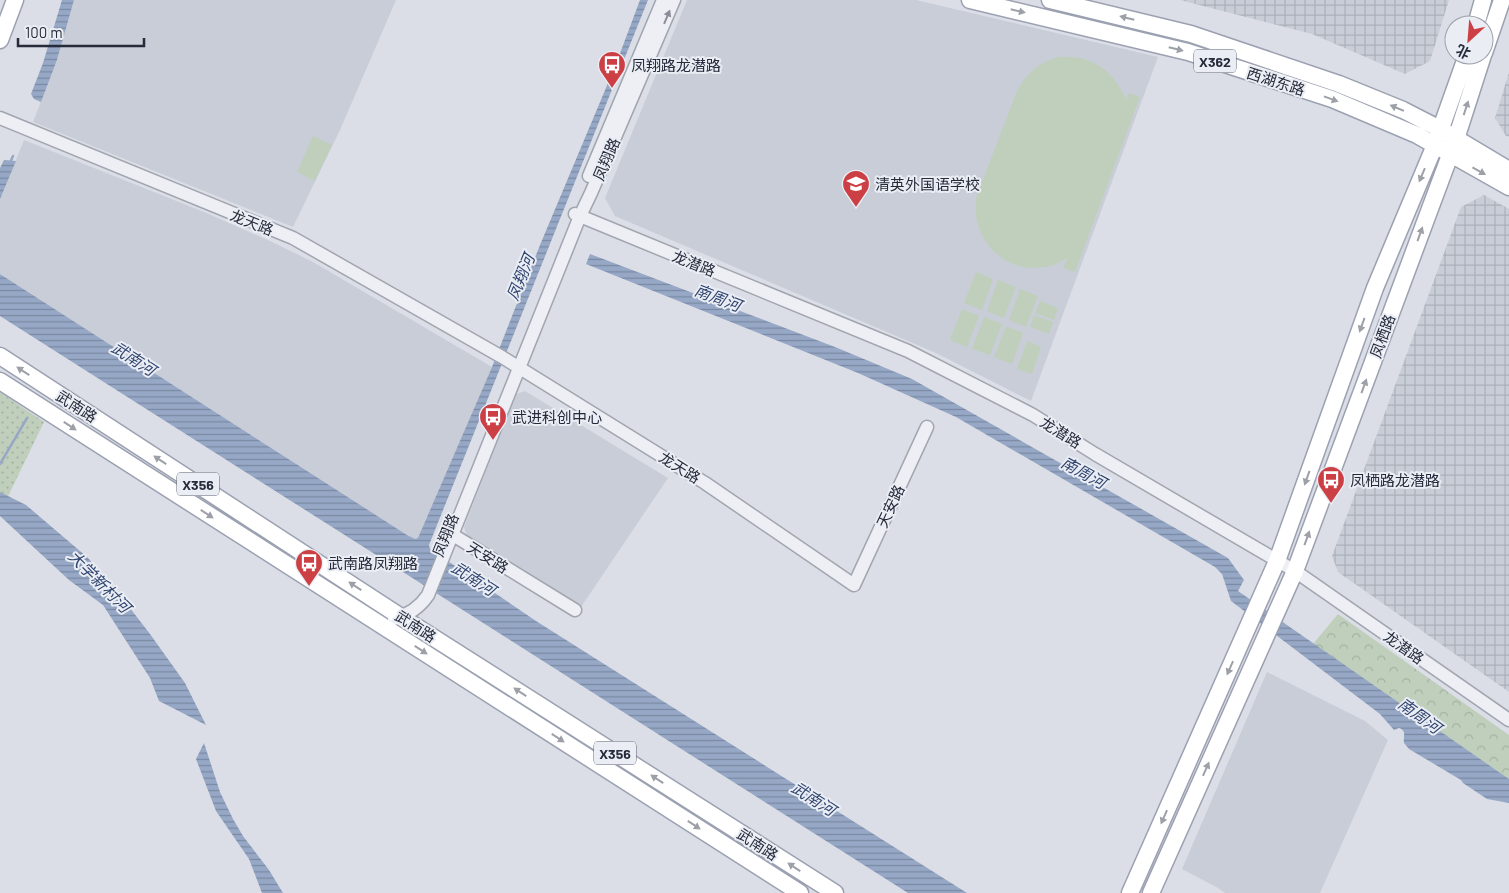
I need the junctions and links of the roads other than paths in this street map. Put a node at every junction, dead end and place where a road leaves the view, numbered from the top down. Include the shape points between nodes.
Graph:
1 (15, 0) edge
2 (663, 0) edge
3 (674, 0) edge
4 (970, 0) edge
5 (1050, 0) edge
6 (1483, 0) edge
7 (1502, 0) edge
8 (1479, 15) edge
9 (1494, 24) edge
10 (0, 40) edge
11 (1463, 65) edge
12 (1480, 65) edge
13 (0, 118) edge
14 (1440, 129) junction
15 (1435, 145) junction
16 (1452, 147) junction
17 (1509, 170) edge
18 (1509, 188) edge
19 (577, 215) junction
20 (0, 356) edge
21 (516, 366) junction
22 (0, 381) edge
23 (927, 427) dead end
24 (453, 534) junction
25 (445, 546) junction
26 (1277, 561) junction
27 (1295, 571) junction
28 (854, 585) joint
29 (575, 610) dead end
30 (398, 615) junction
31 (380, 624) junction
32 (1509, 720) edge
33 (800, 893) edge
34 (835, 893) edge
35 (1130, 893) edge
36 (1151, 893) edge

1 - 10 main road
2 - 19 street, 凤翔路
19 -> 3 street, 凤翔路 via 591,193
4 -> 15 main road, 西湖东路 / X362 via 1188,52 1332,99
14 -> 5 main road, 西湖东路 / X362 via 1357,91 1261,57 1191,34
6 - 8 main road
7 - 9 main road, 凤栖路
11 - 14 main road, 凤栖路
16 -> 12 main road, 凤栖路
13 - 21 street, 龙天路 via 293,238
14 - 15 main road, 凤栖路
14 - 16 main road, 西湖东路 / X362
15 - 16 main road, 西湖东路 / X362
15 -> 26 main road, 凤栖路 via 1375,288
16 - 17 main road, 西湖东路 / X362
16 -> 18 main road, 西湖东路 / X362
27 -> 16 main road, 凤栖路
19 - 21 street, 凤翔路
19 - 26 street, 龙潜路 via 908,351 1033,415
30 -> 20 main road, 武南路 / X356
21 - 24 street, 凤翔路
21 - 25 street, 凤翔路
21 - 28 street, 龙天路 via 705,483
22 -> 31 main road, 武南路 / X356
23 - 28 street, 天安路
24 - 25 street, 凤翔路
24 - 29 street, 天安路
25 - 30 street, 凤翔路 via 428,595
26 - 27 street, 龙潜路
26 -> 35 main road, 凤栖路
27 - 32 street, 龙潜路
36 -> 27 main road, 凤栖路
30 - 31 street, 凤翔路
34 -> 30 main road, 武南路 / X356
31 -> 33 main road, 武南路 / X356

